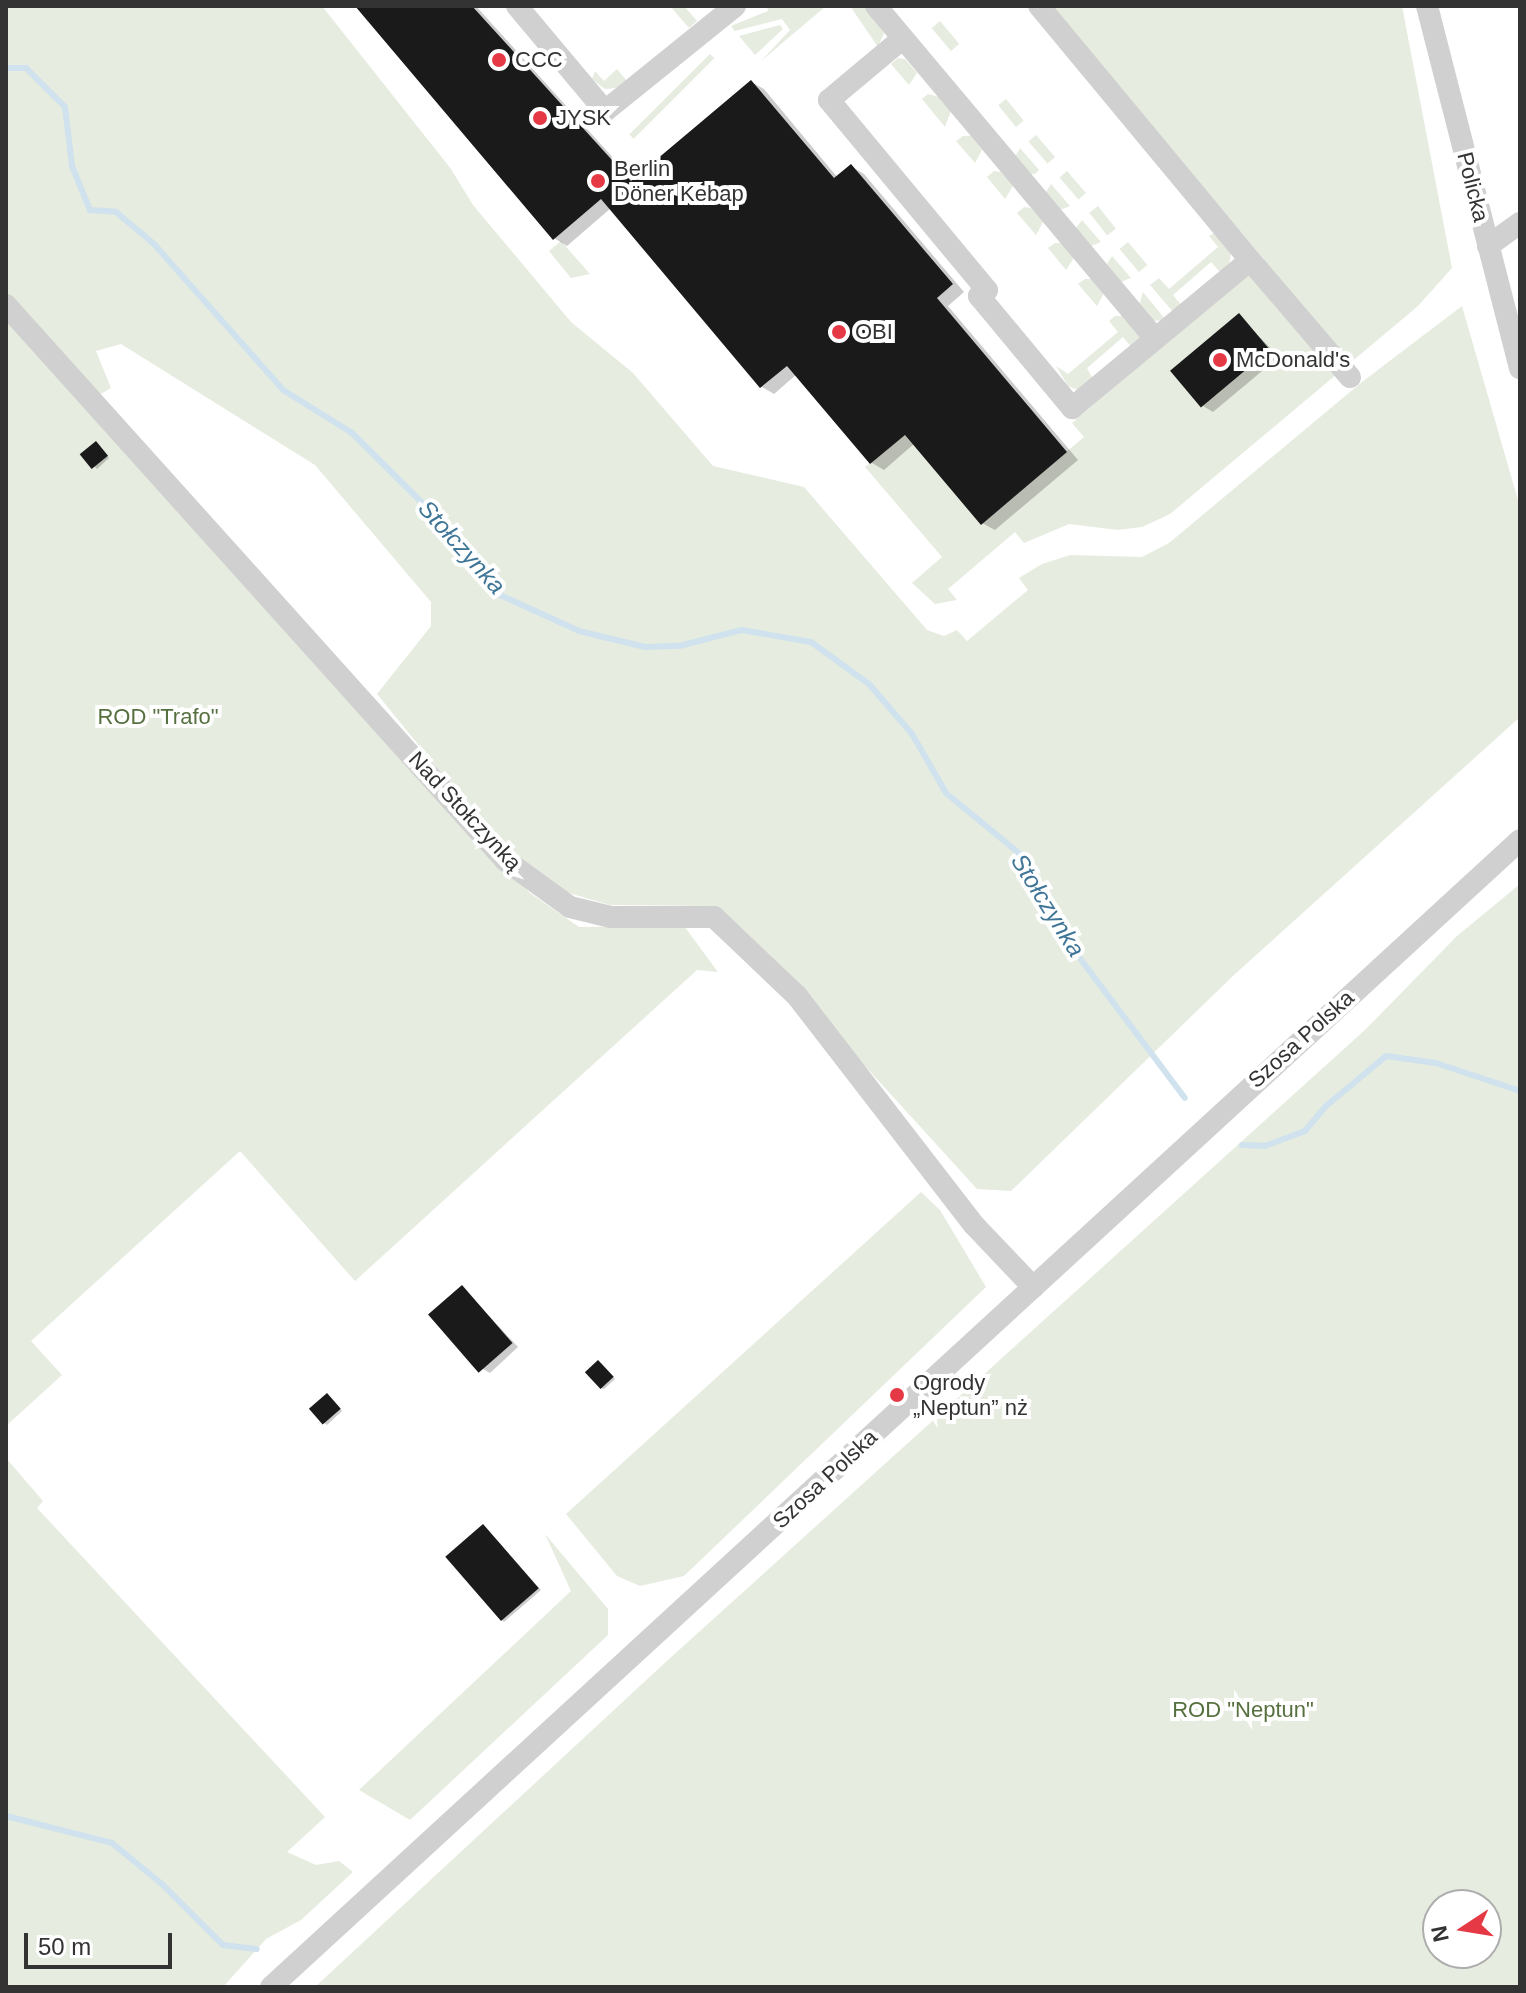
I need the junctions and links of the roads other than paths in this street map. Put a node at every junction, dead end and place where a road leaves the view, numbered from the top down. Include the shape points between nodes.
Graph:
1 (517, 6) edge
2 (876, 6) edge
3 (1039, 6) edge
4 (1427, 6) edge
5 (728, 7) edge
6 (902, 39) junction
7 (1520, 223) edge
8 (1488, 246) junction
9 (1250, 260) junction
10 (6, 305) edge
11 (1155, 339) junction
12 (1518, 353) edge
13 (1350, 377) dead end
14 (1520, 840) edge
15 (1033, 1287) junction
16 (271, 1987) edge

1 - 5 street via 605,111
2 - 6 street
3 - 9 street
4 - 8 street, Policka
6 - 11 street
6 - 11 street via 829,100 987,290 979,296 1072,408
7 - 8 street
8 - 12 street, Policka
9 - 11 street
9 - 13 street
10 - 15 street, Nad Stołczynką via 505,860 570,907 611,917 714,917 797,996 974,1225
14 - 15 street, Szosa Polska
15 - 16 street, Szosa Polska

